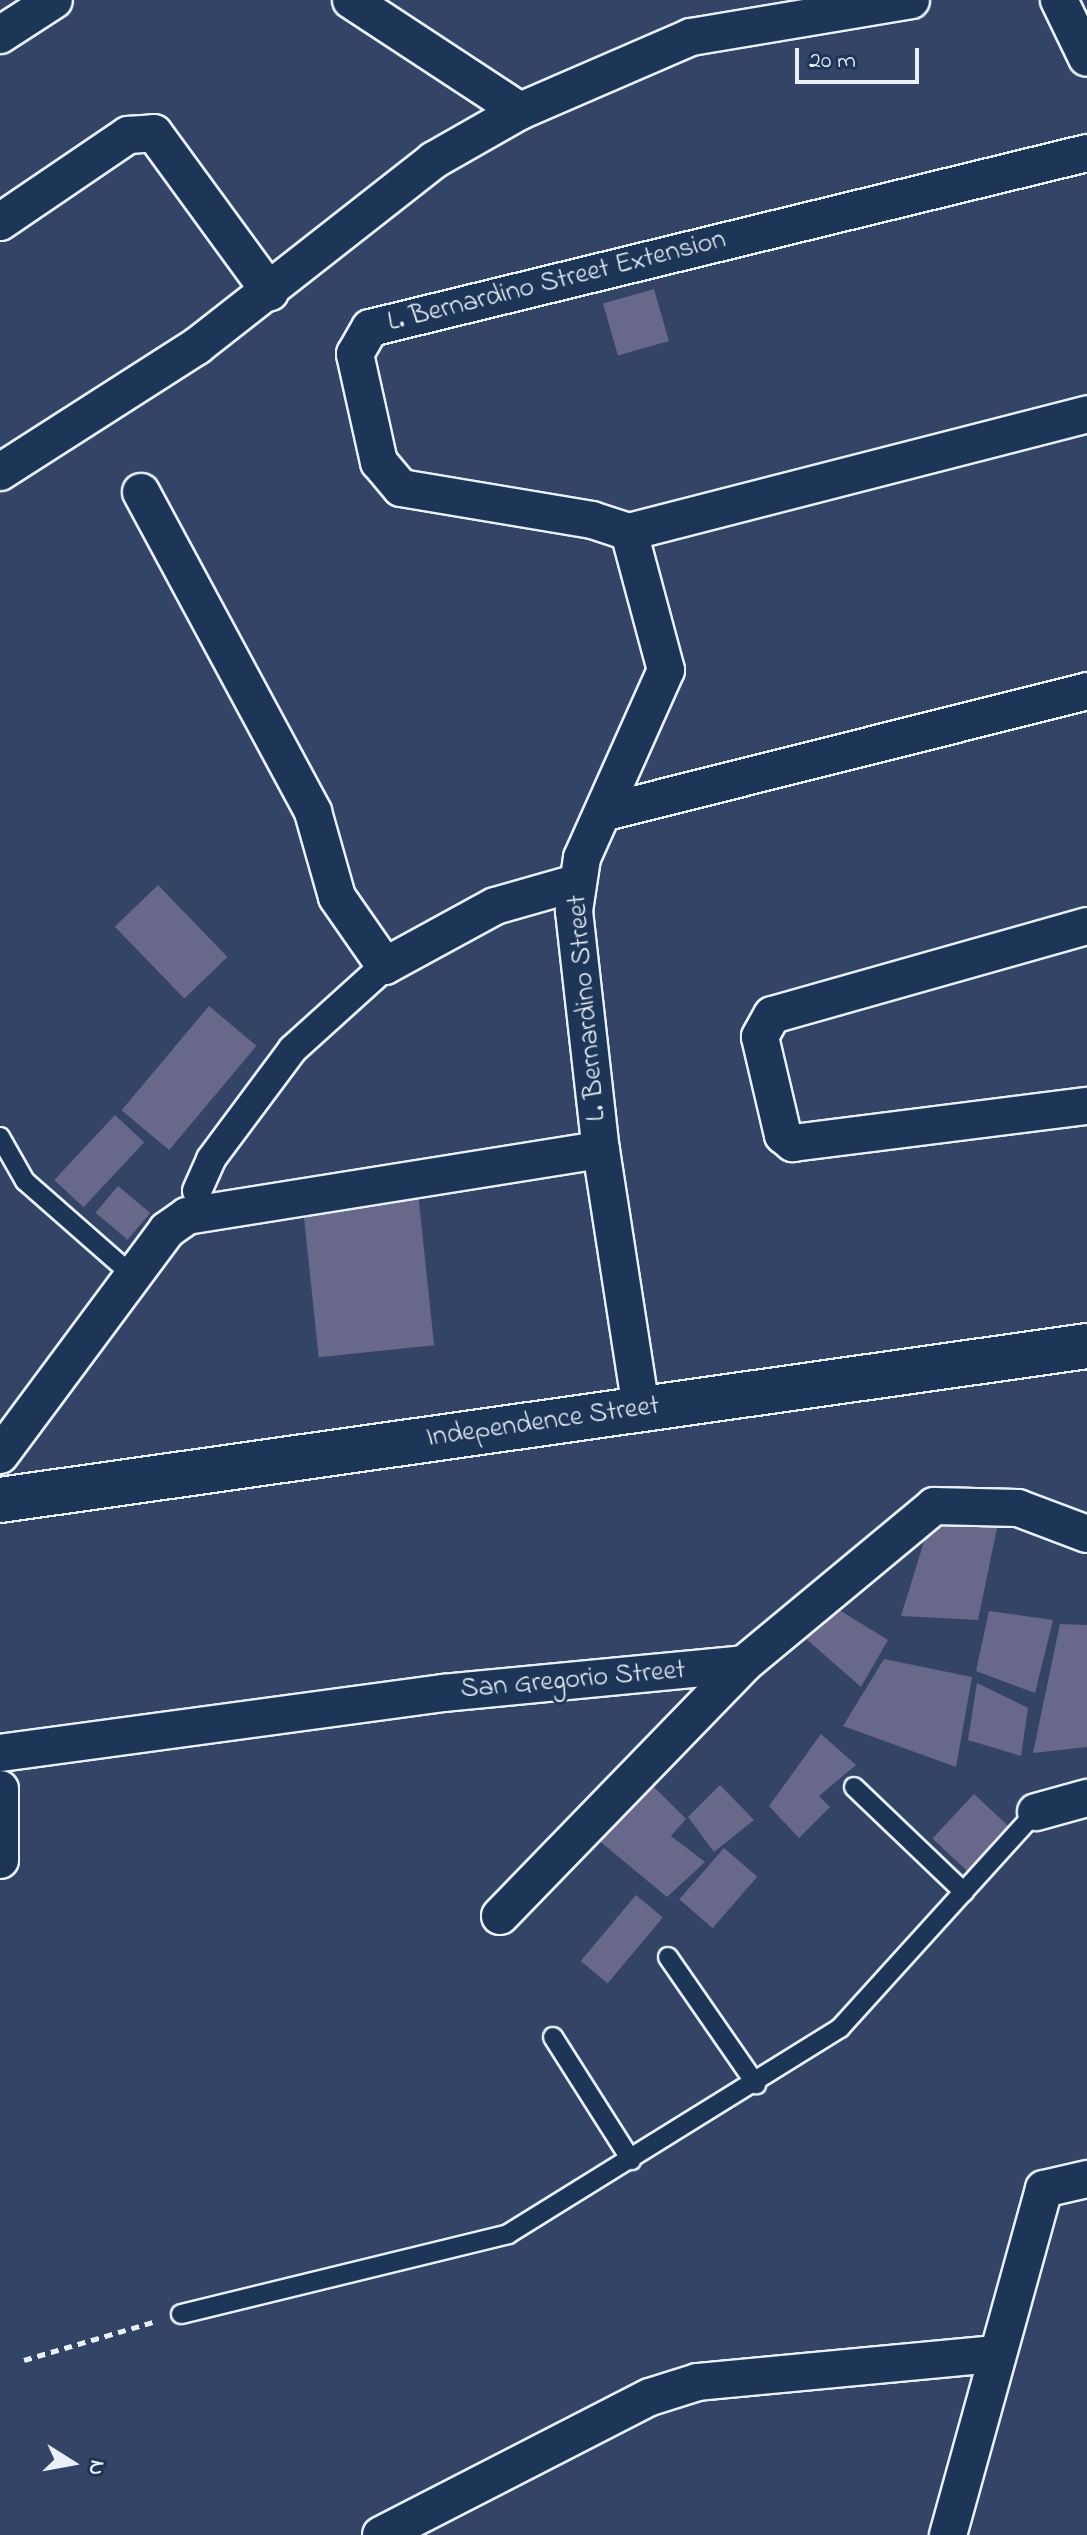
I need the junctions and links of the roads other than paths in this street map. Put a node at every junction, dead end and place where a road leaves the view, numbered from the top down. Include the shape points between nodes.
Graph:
1 (54, 0) edge
2 (351, 0) edge
3 (911, 0) edge
4 (1059, 0) edge
5 (0, 35) edge
6 (1087, 58) edge
7 (520, 111) junction
8 (1087, 153) edge
9 (0, 222) edge
10 (270, 292) junction
11 (1087, 414) edge
12 (0, 472) edge
13 (141, 492) dead end
14 (629, 532) junction
15 (1087, 691) edge
16 (606, 812) junction
17 (576, 883) junction
18 (1087, 926) edge
19 (385, 966) junction
20 (1087, 1106) edge
21 (0, 1137) edge
22 (601, 1150) junction
23 (192, 1204) junction
24 (133, 1276) junction
25 (1087, 1346) edge
26 (641, 1408) junction
27 (0, 1455) edge
28 (0, 1500) edge
29 (1087, 1534) edge
30 (744, 1664) junction
31 (0, 1753) edge
32 (854, 1787) dead end
33 (0, 1789) edge
34 (1087, 1798) edge
35 (1036, 1812) joint
36 (0, 1860) edge
37 (964, 1892) junction
38 (500, 1916) dead end
39 (668, 1957) dead end
40 (553, 2037) dead end
41 (756, 2084) junction
42 (631, 2160) junction
43 (1087, 2179) edge
44 (181, 2314) road end
45 (994, 2354) junction
46 (381, 2535) edge
47 (948, 2535) edge

1 - 5 street
2 - 7 street
3 - 7 street via 691,37
4 - 6 street
7 - 10 street via 434,160
8 - 14 street, L. Bernardino Street Extension via 370,328 360,340 355,354 379,462 401,488 592,520
9 - 10 street via 128,135 154,133
10 - 12 street
11 - 14 street
13 - 19 street via 313,812 337,897
14 - 16 street, L. Bernardino Street via 666,670
15 - 16 street
16 - 17 street, L. Bernardino Street
17 - 19 street via 495,906
17 - 22 street, L. Bernardino Street
18 - 20 street via 772,1015 760,1037 783,1135 793,1143
19 - 23 street via 293,1049 211,1159
21 - 24 lane via 25,1181
22 - 23 street
22 - 26 street, L. Bernardino Street
23 - 24 street
24 - 27 street
25 - 26 street, Independence Street
26 - 28 street, Independence Street
29 - 30 street via 1018,1508 934,1506
30 - 31 street, San Gregorio Street via 443,1693
30 - 38 street
32 - 37 lane
33 - 36 street
34 - 35 street
35 - 37 lane
37 - 41 lane via 840,2028
39 - 41 lane
40 - 42 lane
41 - 42 lane
42 - 44 lane via 508,2234
43 - 45 street via 1044,2189
45 - 46 street via 698,2382 650,2397
45 - 47 street

